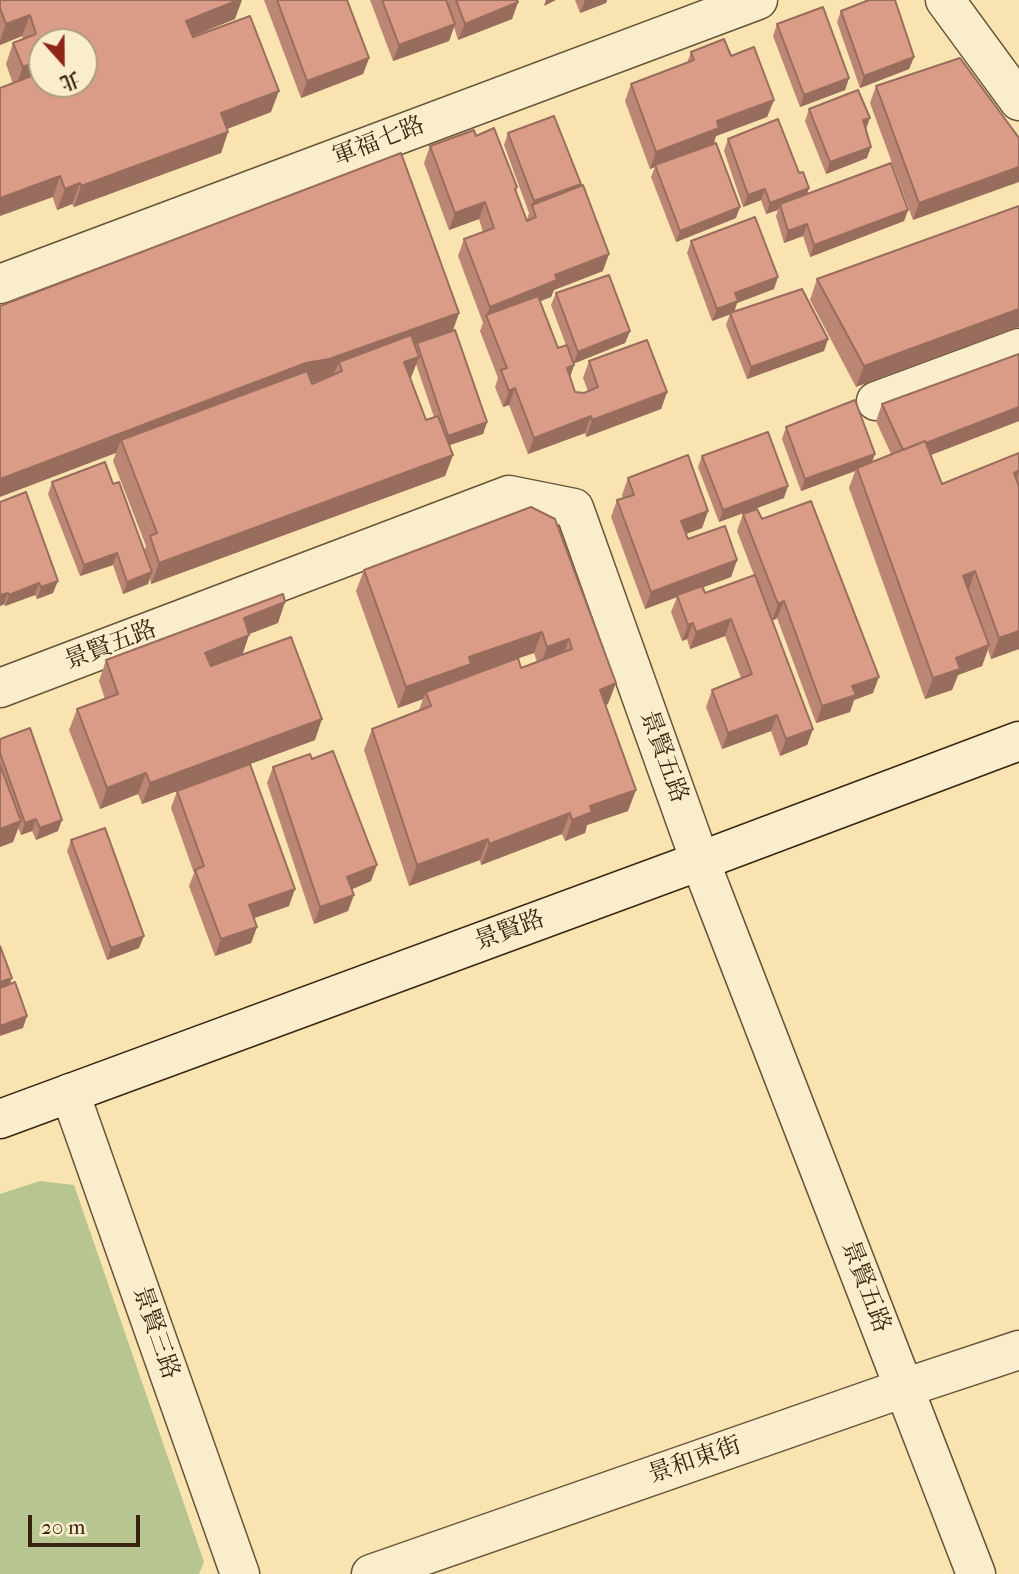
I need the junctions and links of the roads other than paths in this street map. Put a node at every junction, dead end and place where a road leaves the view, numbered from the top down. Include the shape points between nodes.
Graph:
1 (758, 0) edge
2 (945, 0) edge
3 (1019, 101) edge
4 (0, 284) edge
5 (1019, 348) edge
6 (876, 401) dead end
7 (0, 688) edge
8 (1019, 741) edge
9 (700, 861) junction
10 (70, 1093) junction
11 (0, 1119) edge
12 (1019, 1350) edge
13 (904, 1388) junction
14 (240, 1574) edge
15 (371, 1574) edge
16 (976, 1574) edge

1 - 4 street, 軍福七路
2 - 3 street
5 - 6 street
7 - 9 street, 景賢五路 via 509,495 574,508
8 - 9 street, 景賢路
9 - 10 street, 景賢路
9 - 13 street, 景賢五路
10 - 11 street, 景賢路
10 - 14 street, 景賢三路
12 - 13 street, 景和東街
13 - 15 street, 景和東街
13 - 16 street, 景賢五路

